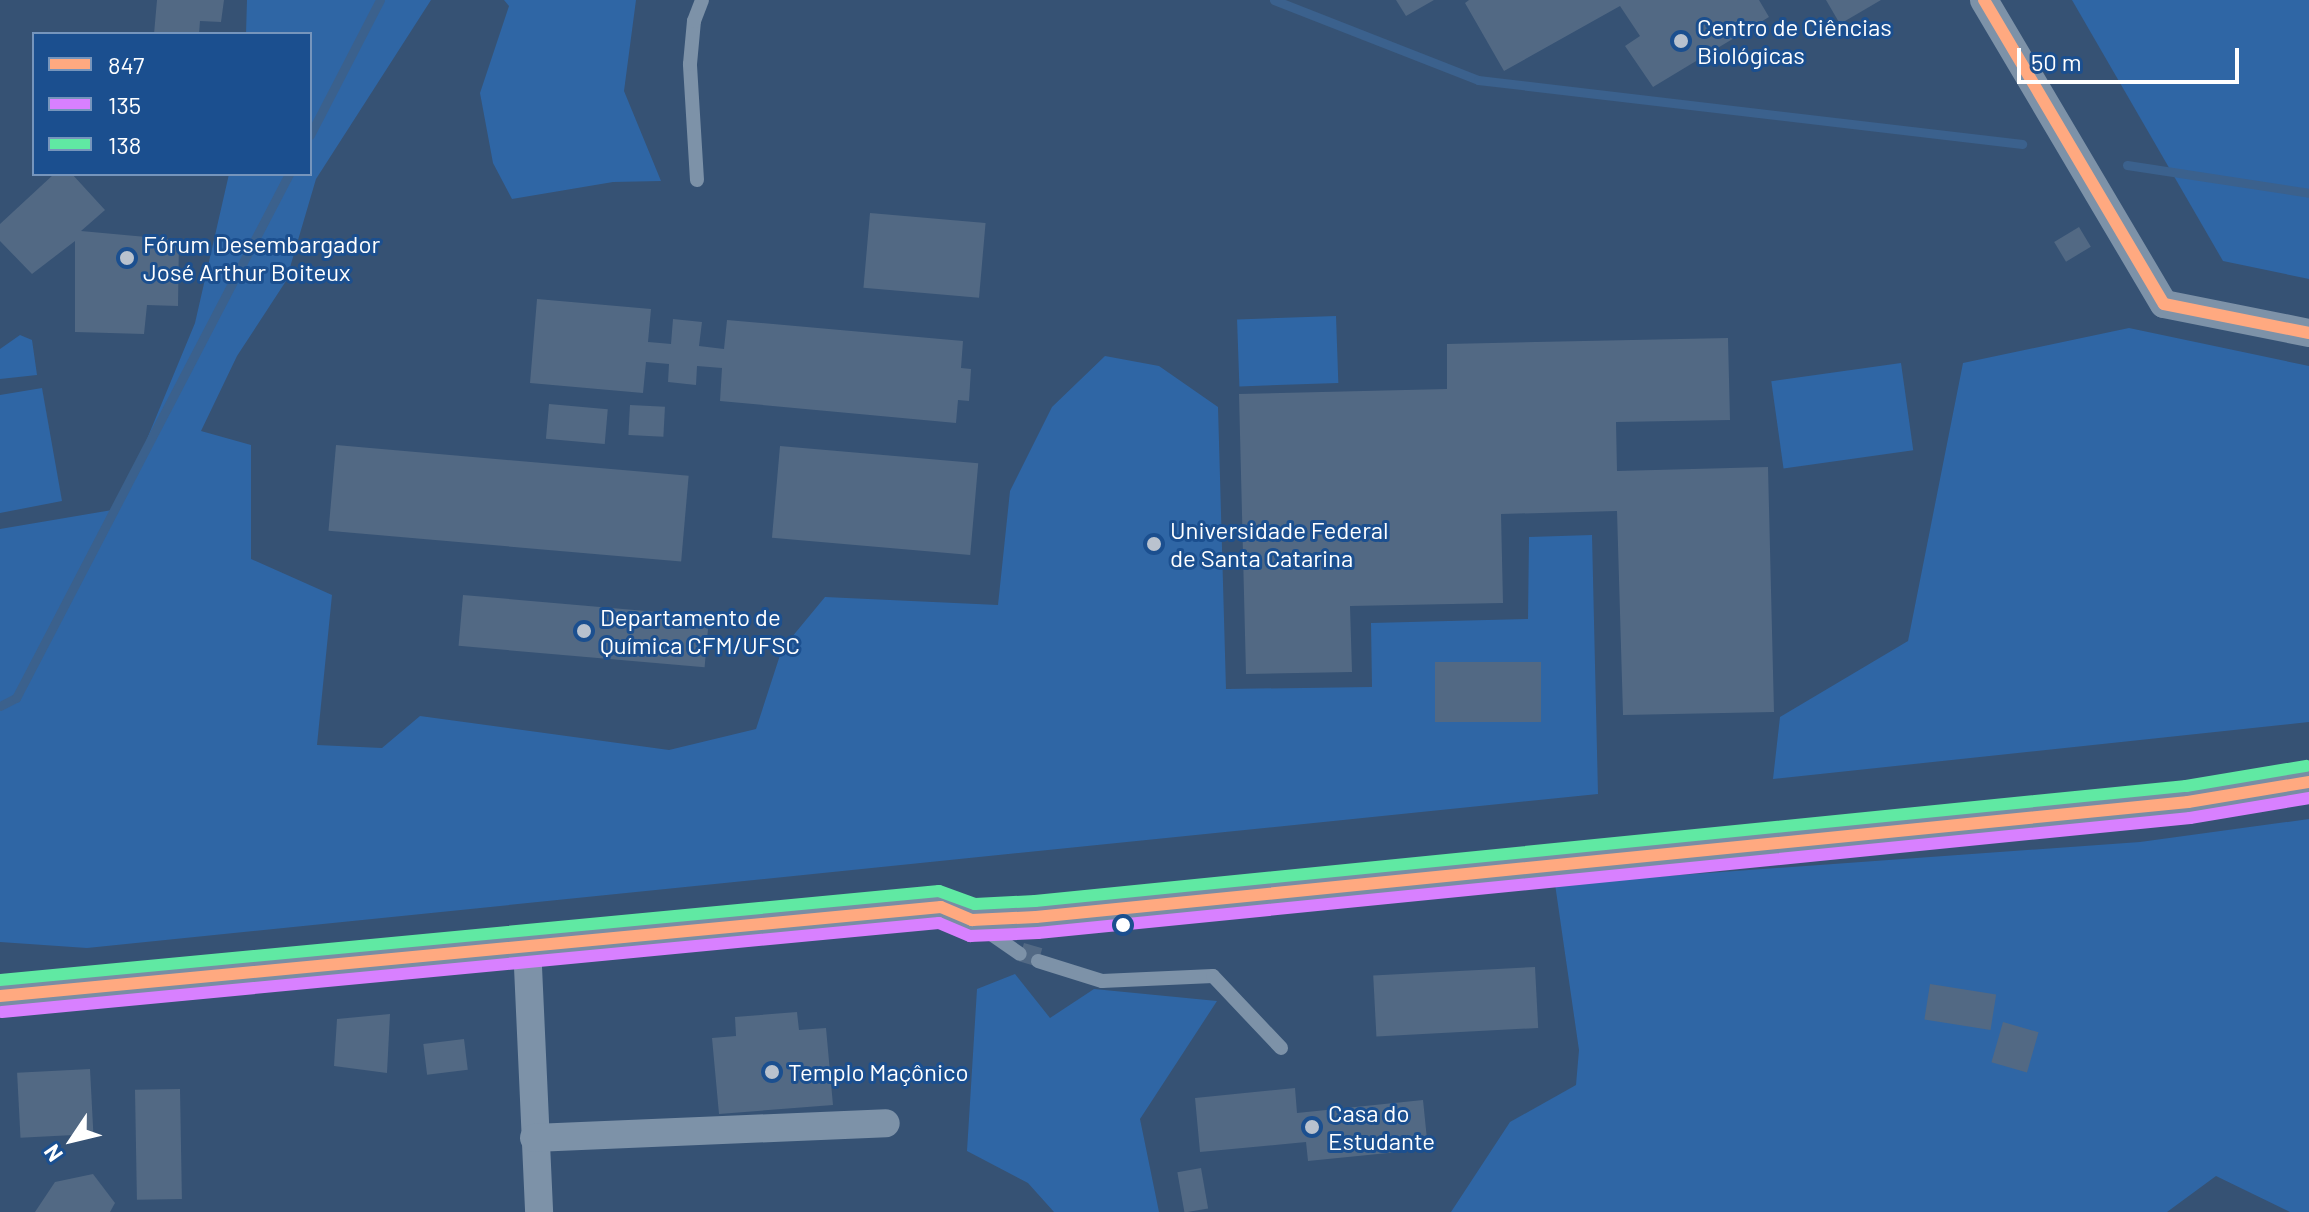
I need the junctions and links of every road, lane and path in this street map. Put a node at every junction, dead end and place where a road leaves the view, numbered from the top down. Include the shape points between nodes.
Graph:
1 (702, 0) edge
2 (1984, 0) edge
3 (697, 180) dead end
4 (2309, 333) edge
5 (2309, 782) edge
6 (972, 920) junction
7 (527, 945) junction
8 (1020, 954) dead end
9 (1038, 961) dead end
10 (0, 996) edge
11 (1281, 1048) dead end
12 (886, 1123) dead end
13 (534, 1138) junction
14 (539, 1212) edge

1 - 3 lane via 690,64
2 - 4 street via 2164,304
5 - 6 main road via 2188,802
6 - 7 main road via 941,907
6 - 8 lane
7 - 10 main road
7 - 13 street
9 - 11 lane via 1102,981 1213,976
12 - 13 street
13 - 14 street

